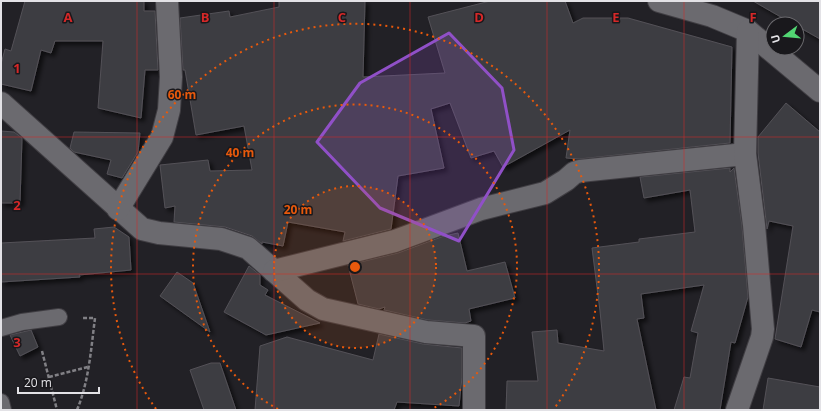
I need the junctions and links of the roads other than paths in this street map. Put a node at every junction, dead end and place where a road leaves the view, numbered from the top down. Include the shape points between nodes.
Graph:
1 (167, 1) edge
2 (659, 1) edge
3 (748, 31) junction
4 (820, 91) edge
5 (1, 103) edge
6 (745, 154) junction
7 (118, 209) junction
8 (274, 271) junction
9 (59, 317) road end
10 (1, 328) edge
11 (1, 402) edge
12 (3, 410) edge
13 (474, 410) edge
14 (737, 410) edge

1 - 7 street via 171,78 169,110 162,137
2 - 3 street via 712,16
3 - 4 street
3 - 6 street
5 - 7 street
6 - 8 street via 580,171 545,193 481,209 395,241
6 - 14 street via 763,330
7 - 8 street via 142,229 150,232 233,242 248,248
8 - 13 street via 307,300 323,309 426,332 474,336
9 - 10 lane
11 - 12 lane

